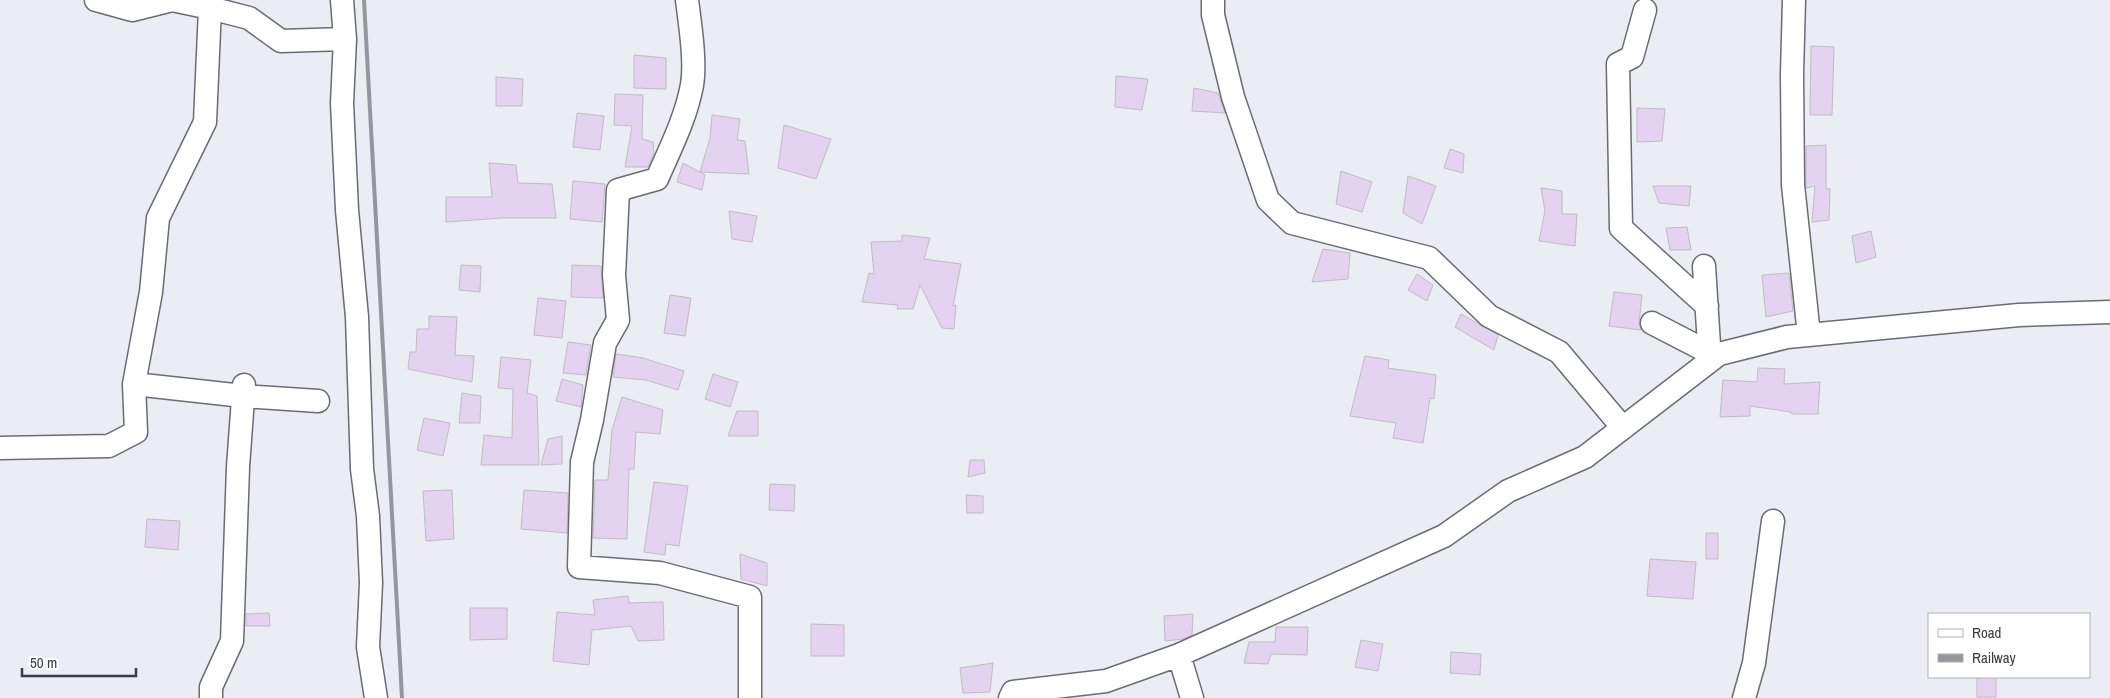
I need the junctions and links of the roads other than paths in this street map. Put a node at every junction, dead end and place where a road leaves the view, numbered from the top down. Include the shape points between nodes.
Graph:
1 (96, 0) edge
2 (342, 0) edge
3 (688, 0) edge
4 (1214, 0) edge
5 (1794, 0) edge
6 (210, 8) junction
7 (1645, 10) dead end
8 (345, 39) junction
9 (1704, 266) dead end
10 (1706, 306) junction
11 (2110, 312) edge
12 (1652, 323) dead end
13 (1809, 334) junction
14 (1710, 357) junction
15 (134, 384) junction
16 (244, 391) junction
17 (318, 401) dead end
18 (1622, 428) junction
19 (0, 448) edge
20 (1773, 521) dead end
21 (1179, 655) junction
22 (211, 698) edge
23 (376, 698) edge
24 (750, 698) edge
25 (1010, 698) edge
26 (1192, 698) edge
27 (1744, 698) edge

1 - 6 street via 132,10 172,0
2 - 8 street
3 - 24 street via 692,84 680,124 657,180 618,190 614,275 618,320 605,342 582,462 579,567 660,573 750,597
4 - 18 street via 1213,15 1233,97 1268,200 1292,223 1429,258 1489,316 1559,352
5 - 13 street via 1792,185
6 - 8 street via 249,18 281,41
6 - 15 street via 205,122 158,218 150,292
7 - 10 street via 1632,57 1618,64 1621,228
8 - 23 street via 342,103 347,210 357,317 362,470 368,516 371,583 368,647
9 - 10 street
10 - 14 street
11 - 13 street via 2019,315
12 - 14 street
13 - 14 street via 1787,336
14 - 18 street
15 - 16 street
15 - 19 street via 136,432 109,446
16 - 17 street
16 - 22 street via 232,641 211,687
18 - 21 street via 1585,457 1508,491 1444,536
20 - 27 street via 1754,663
21 - 25 street via 1106,681 1012,692
21 - 26 street

